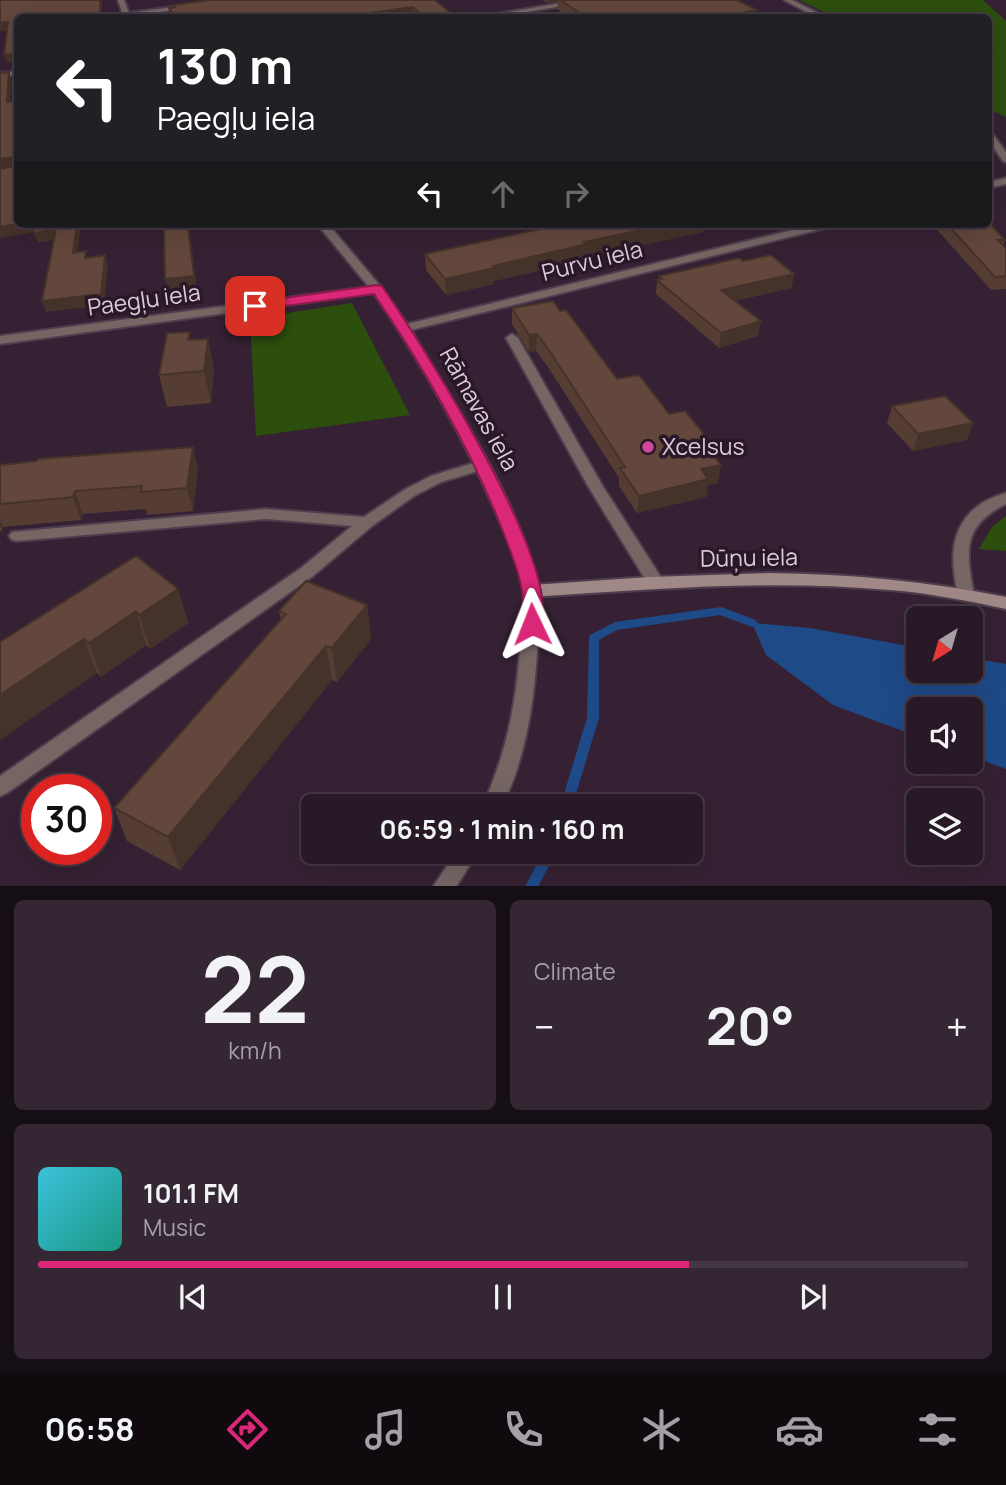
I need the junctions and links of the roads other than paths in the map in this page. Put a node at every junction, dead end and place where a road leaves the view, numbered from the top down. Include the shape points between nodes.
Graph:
1 (594, 0) edge
2 (787, 0) edge
3 (202, 5) edge
4 (141, 14) edge
5 (501, 14) edge
6 (817, 14) edge
7 (992, 139) edge
8 (1006, 159) edge
9 (325, 228) edge
10 (814, 228) edge
11 (377, 289) junction
12 (404, 328) junction
13 (512, 338) dead end
14 (0, 340) edge
15 (483, 466) junction
16 (1006, 498) edge
17 (367, 522) junction
18 (17, 536) dead end
19 (656, 583) junction
20 (532, 592) junction
21 (966, 594) junction
22 (1002, 601) edge
23 (0, 787) edge
24 (498, 794) edge
25 (459, 864) edge
26 (444, 886) edge

1 - 5 street
2 - 6 street
3 - 4 street
7 - 8 street
9 - 11 street, Rāmavas iela
10 - 12 street, Purvu iela
11 - 12 street, Rāmavas iela
11 - 14 street, Paegļu iela
12 - 15 street, Rāmavas iela
13 - 19 street via 589,487
15 - 17 street via 436,479
15 - 20 street, Rāmavas iela via 519,548
16 - 21 street via 966,524 959,541
17 - 18 street via 266,514
17 - 23 street via 307,572
19 - 20 main road, Dūņu iela
19 - 21 main road, Dūņu iela via 785,579
20 - 24 street, Rāmavas iela via 528,677 519,733
21 - 22 main road, Dūņu iela
25 - 26 street

